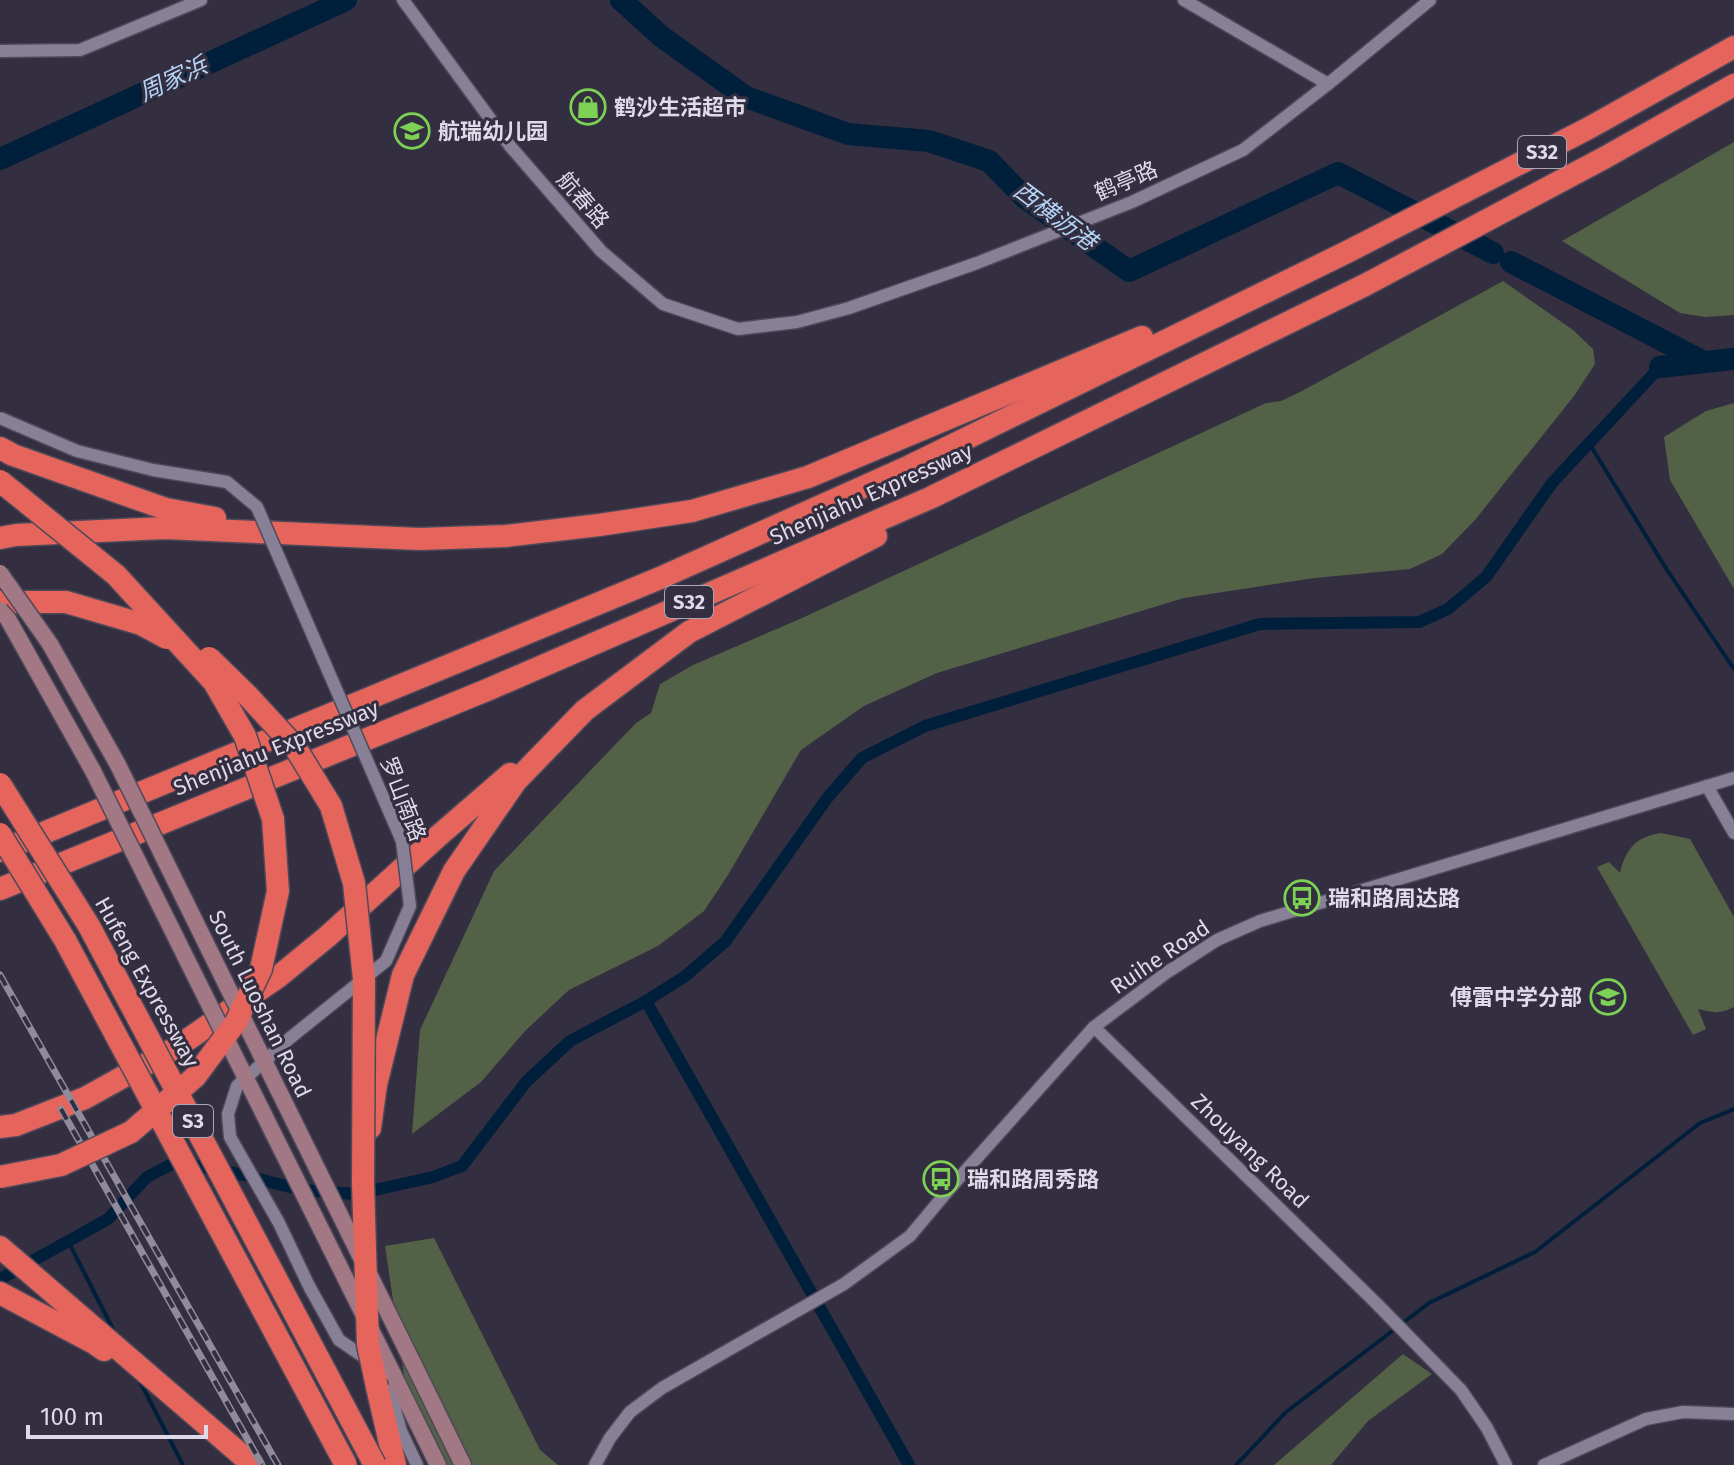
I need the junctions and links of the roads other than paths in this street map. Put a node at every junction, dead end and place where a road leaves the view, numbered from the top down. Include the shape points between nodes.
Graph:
1 (201, 0) edge
2 (1184, 0) edge
3 (1430, 0) edge
4 (407, 5) edge
5 (1734, 47) edge
6 (0, 51) edge
7 (1328, 84) junction
8 (1734, 85) edge
9 (1347, 252) junction
10 (1365, 285) junction
11 (797, 322) joint
12 (0, 418) edge
13 (0, 448) edge
14 (0, 481) edge
15 (330, 533) junction
16 (0, 538) edge
17 (0, 573) edge
18 (0, 602) edge
19 (0, 610) edge
20 (585, 710) junction
21 (1734, 778) edge
22 (0, 784) edge
23 (1707, 786) junction
24 (1734, 833) edge
25 (0, 834) edge
26 (0, 851) edge
27 (0, 889) edge
28 (1094, 1027) junction
29 (0, 1127) edge
30 (0, 1177) edge
31 (363, 1183) junction
32 (0, 1247) edge
33 (0, 1293) edge
34 (1734, 1414) edge
35 (253, 1464) edge
36 (346, 1465) edge
37 (375, 1465) edge
38 (395, 1465) edge
39 (417, 1465) edge
40 (438, 1465) edge
41 (463, 1465) edge
42 (595, 1465) edge
43 (1506, 1465) edge
44 (1544, 1465) edge

1 - 6 street via 80,50
2 - 7 street
3 - 7 street, 鹤亭路
4 - 11 street, 航春路 via 520,158 601,251 663,304 738,329
5 - 9 highway, Shenjiahu Expressway / S32
7 - 11 street, 鹤亭路 via 1243,150 1132,202 977,263
8 - 10 highway, Shenjiahu Expressway / S32
9 - 15 highway via 808,477 692,511 506,536 420,539
9 - 26 highway, Shenjiahu Expressway / S32 via 841,497 631,590
10 - 20 highway via 689,632
10 - 27 highway, Shenjiahu Expressway / S32 via 930,498 487,690
12 - 39 street, 罗山南路, bridge via 77,451 227,482 257,507 402,841 410,906 386,961 237,1086 228,1114 230,1137 339,1340 364,1357 388,1385
13 - 15 highway via 166,509
14 - 30 highway, bridge via 116,575 214,682 245,736 273,819 278,891 261,969 236,1022 195,1077 131,1132 61,1165
15 - 16 highway via 164,528
17 - 41 main road, South Luoshan Road, bridge via 50,644 118,765
18 - 31 highway, bridge via 66,602 141,624 211,659 295,747 331,806 354,883 364,979
19 - 40 main road, South Luoshan Road, bridge via 93,771
20 - 29 highway via 278,977 177,1047 85,1098
20 - 31 highway, bridge via 516,781 454,871 403,975 376,1085
21 - 23 street, Ruihe Road
22 - 37 highway, Hufeng Expressway / S3, bridge via 89,926
23 - 24 street
23 - 28 street, Ruihe Road via 1260,921 1217,940
25 - 36 highway, S3, bridge via 65,940
28 - 42 street, Ruihe Road via 910,1236 844,1284 662,1388 630,1412
28 - 43 street, Zhouyang Road via 1461,1390
31 - 38 highway, bridge via 368,1345
32 - 35 highway
33 - 35 highway via 94,1343
34 - 44 street via 1683,1412 1646,1419

